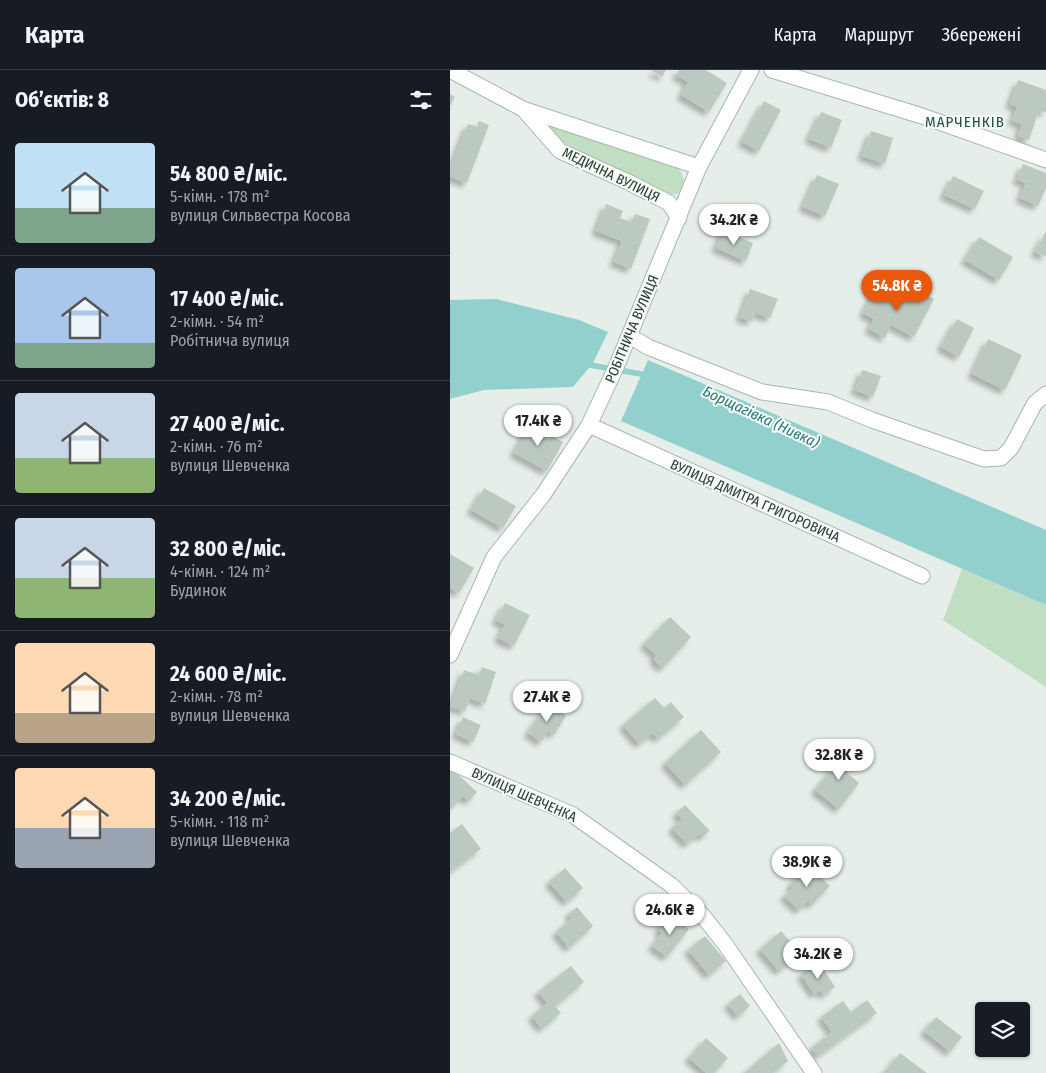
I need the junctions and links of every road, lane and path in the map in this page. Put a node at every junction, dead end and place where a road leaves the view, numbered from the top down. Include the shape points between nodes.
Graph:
1 (450, 70) edge
2 (751, 70) edge
3 (772, 70) edge
4 (523, 109) junction
5 (1046, 160) edge
6 (699, 167) junction
7 (678, 218) junction
8 (630, 336) junction
9 (1046, 394) edge
10 (589, 425) junction
11 (922, 576) dead end
12 (450, 655) edge
13 (450, 762) edge
14 (814, 1073) edge

1 - 4 street, МЕДИЧНА ВУЛИЦЯ
2 - 6 street, РОБІТНИЧА ВУЛИЦЯ
3 - 5 street via 922,116
4 - 6 street, МЕДИЧНА ВУЛИЦЯ
4 - 7 street, МЕДИЧНА ВУЛИЦЯ via 560,151 669,203
6 - 7 street, РОБІТНИЧА ВУЛИЦЯ
7 - 8 street, РОБІТНИЧА ВУЛИЦЯ
8 - 9 street via 648,347 762,392 828,402 984,458 1001,458 1011,448 1035,403
8 - 10 street, РОБІТНИЧА ВУЛИЦЯ
10 - 11 street, ВУЛИЦЯ ДМИТРА ГРИГОРОВИЧА
10 - 12 street, РОБІТНИЧА ВУЛИЦЯ via 543,495 494,557
13 - 14 street, ВУЛИЦЯ ШЕВЧЕНКА via 573,815 671,885 703,916 725,944

